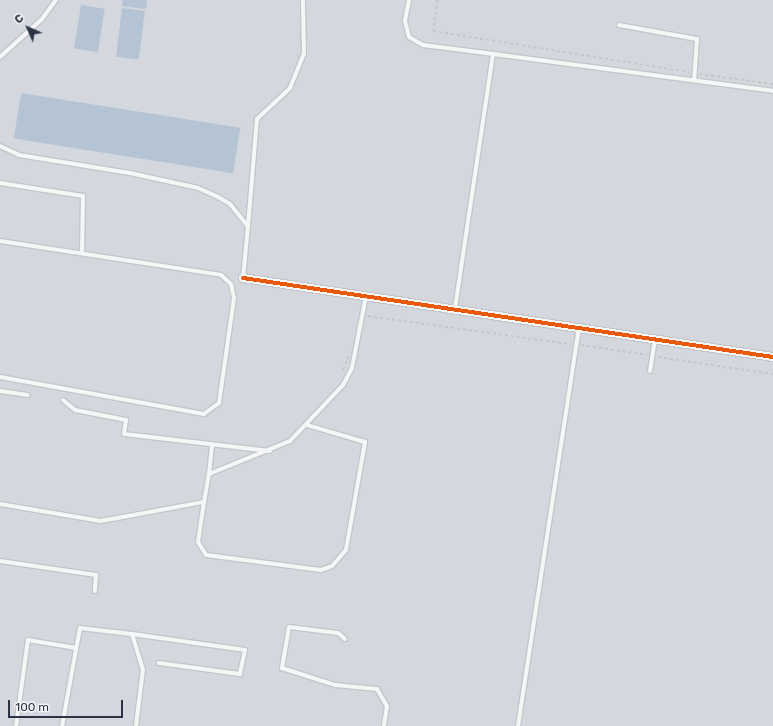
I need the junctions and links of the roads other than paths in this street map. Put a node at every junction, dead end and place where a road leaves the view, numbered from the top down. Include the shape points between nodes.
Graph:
1 (56, 0) edge
2 (303, 0) edge
3 (409, 0) edge
4 (619, 25) dead end
5 (493, 54) junction
6 (0, 57) edge
7 (695, 76) junction
8 (773, 91) edge
9 (0, 146) edge
10 (0, 183) edge
11 (248, 226) junction
12 (0, 241) edge
13 (82, 253) junction
14 (243, 278) joint
15 (366, 296) junction
16 (455, 307) junction
17 (579, 327) junction
18 (655, 339) junction
19 (773, 357) edge
20 (650, 371) dead end
21 (0, 377) edge
22 (0, 391) edge
23 (28, 395) dead end
24 (63, 400) dead end
25 (307, 425) junction
26 (212, 444) junction
27 (271, 451) junction
28 (209, 474) junction
29 (204, 502) junction
30 (0, 504) edge
31 (0, 561) edge
32 (95, 591) dead end
33 (132, 634) junction
34 (344, 638) dead end
35 (76, 648) junction
36 (159, 663) dead end
37 (16, 726) edge
38 (62, 726) edge
39 (136, 726) edge
40 (384, 726) edge
41 (518, 726) edge

1 - 6 lane via 42,19
2 - 11 lane via 304,54 290,88 257,119
3 - 5 lane via 406,21 409,37 423,45
4 - 7 lane via 697,39
5 - 7 lane
5 - 16 lane
7 - 8 lane
9 - 11 lane via 19,155 130,173 198,188 230,204
10 - 13 lane via 83,196
11 - 14 lane
12 - 13 lane
13 - 21 lane via 221,275 230,284 234,298 219,403 204,414
14 - 15 street
15 - 16 street
15 - 25 lane via 354,355 343,385
16 - 17 street
17 - 18 street
17 - 41 lane
18 - 19 street
18 - 20 lane
22 - 23 lane
24 - 26 lane via 75,410 126,420 124,434
25 - 27 lane via 290,441
25 - 29 lane via 364,442 346,550 332,566 321,570 206,555 198,542
26 - 27 lane
26 - 28 lane
27 - 28 lane
28 - 29 lane
29 - 30 lane via 101,522
31 - 32 lane via 96,575
33 - 35 lane via 80,628
33 - 36 lane via 245,650 240,674
33 - 39 lane via 143,669
34 - 40 lane via 338,633 289,626 282,668 335,685 377,689 387,706
35 - 37 lane via 28,640
35 - 38 lane

